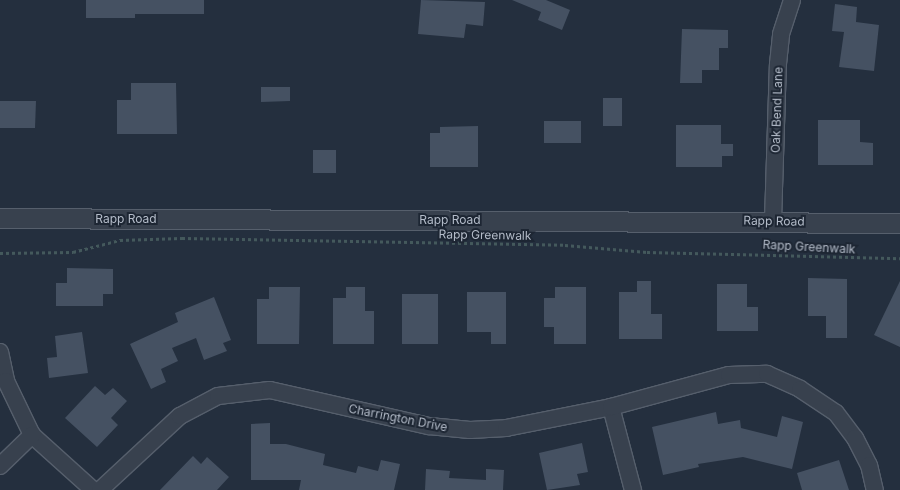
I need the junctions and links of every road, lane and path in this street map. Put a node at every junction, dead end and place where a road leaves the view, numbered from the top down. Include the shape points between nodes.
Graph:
1 (792, 0) edge
2 (0, 218) edge
3 (773, 221) junction
4 (900, 223) edge
5 (0, 253) edge
6 (900, 258) edge
7 (0, 352) edge
8 (611, 407) junction
9 (32, 435) junction
10 (0, 466) edge
11 (93, 490) edge
12 (100, 490) edge
13 (633, 490) edge
14 (875, 490) edge

1 - 3 street, Oak Bend Lane via 781,34 778,64
2 - 3 street, Rapp Road
3 - 4 street, Rapp Road
5 - 6 path, Rapp Greenwalk via 73,252 120,240 182,238 564,245 647,252
7 - 9 street via 6,382
8 - 12 street, Charrington Drive via 506,428 470,430 429,426 270,390 246,391 218,396 180,416
8 - 13 street
8 - 14 street, Charrington Drive via 729,375 767,374 800,389 836,413 855,438 869,465
9 - 10 street
9 - 11 street

